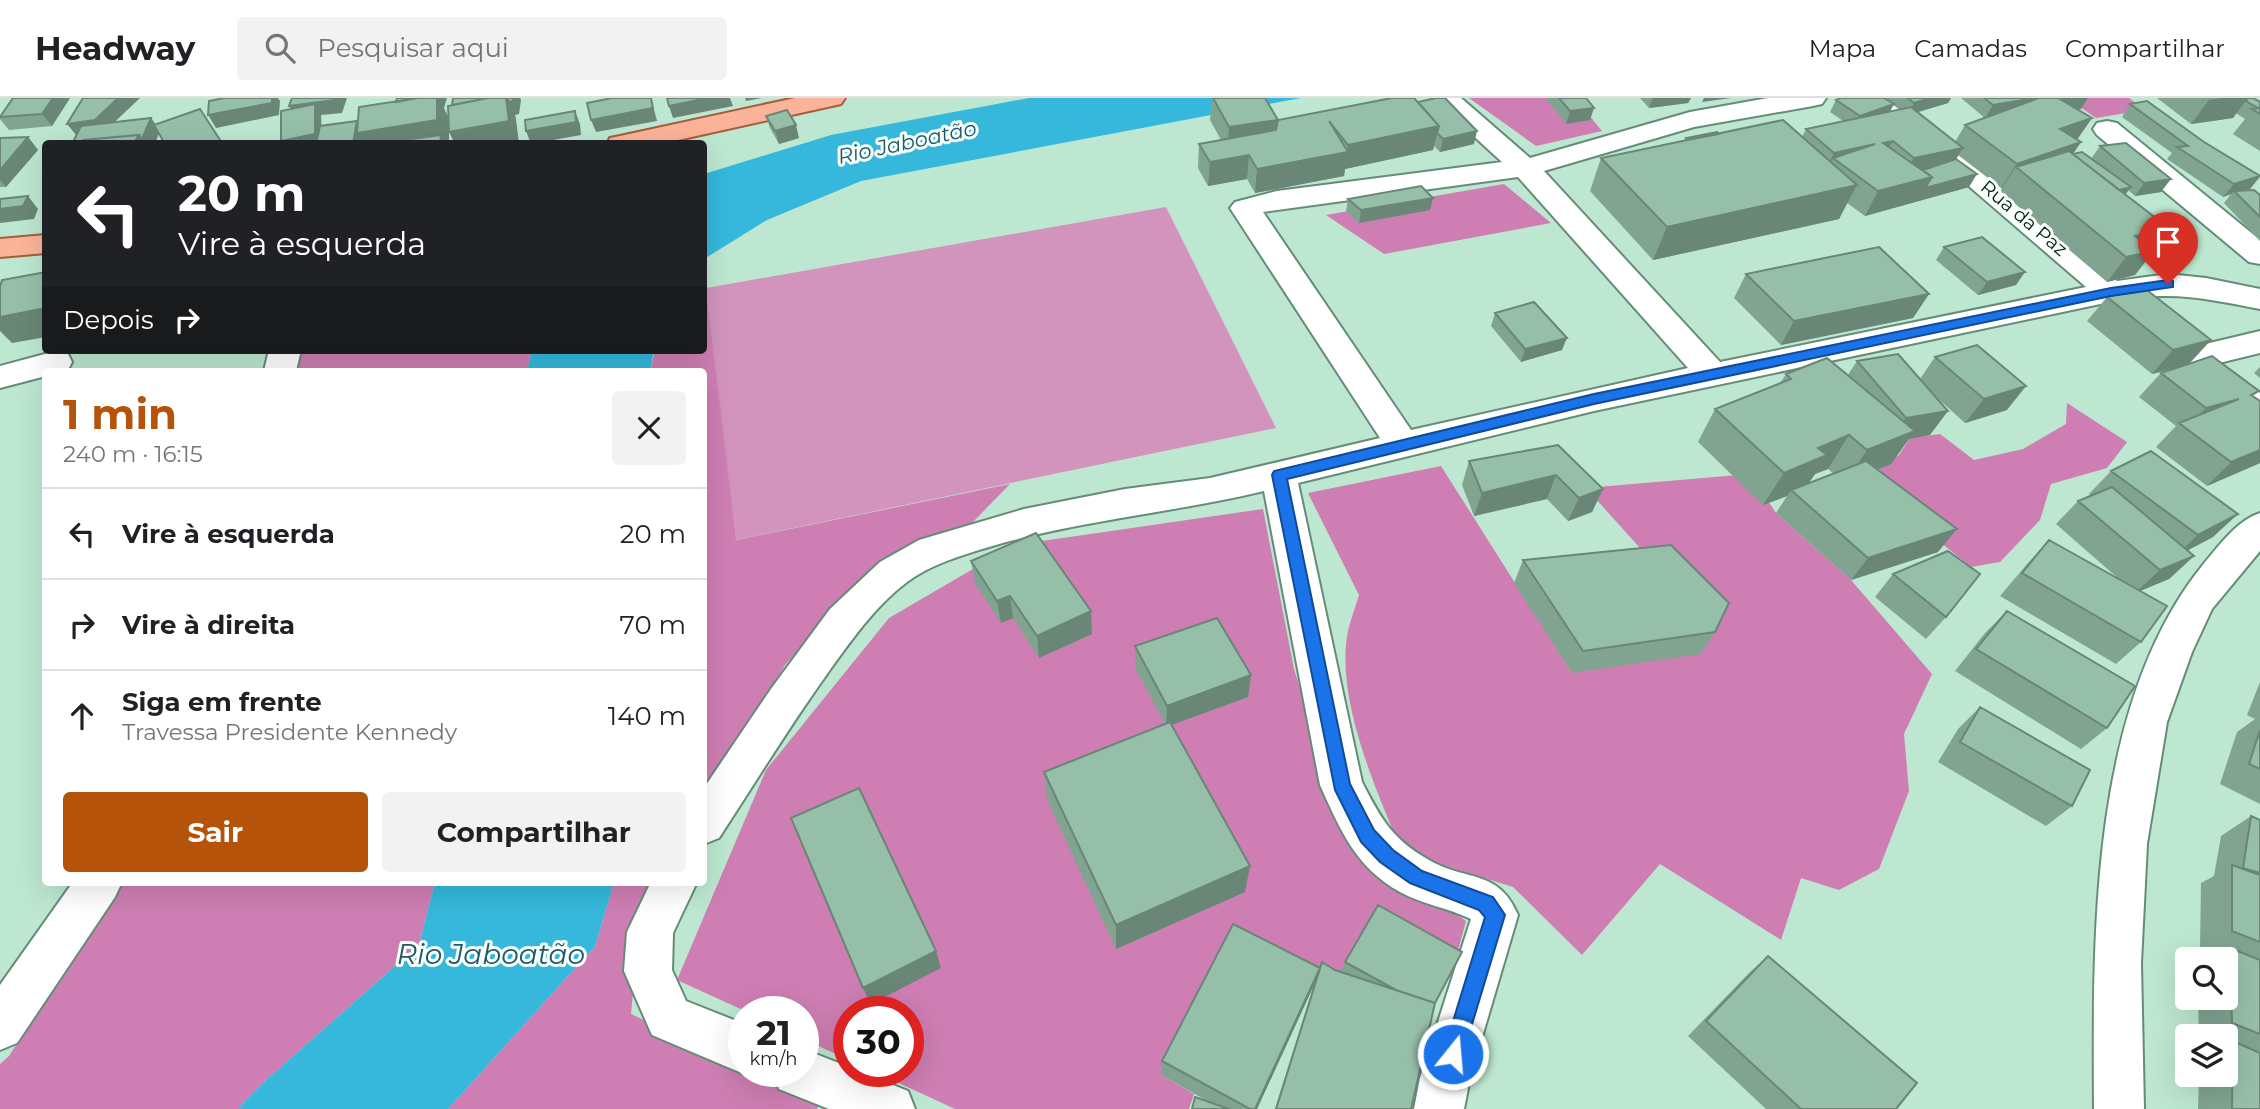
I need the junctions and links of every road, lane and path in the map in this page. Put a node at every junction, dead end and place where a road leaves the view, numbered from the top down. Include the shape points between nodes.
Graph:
1 (832, 98) edge
2 (1813, 98) edge
3 (1873, 98) edge
4 (1446, 99) edge
5 (2108, 129) dead end
6 (638, 140) edge
7 (1525, 168) junction
8 (42, 244) edge
9 (0, 248) edge
10 (2260, 255) edge
11 (2111, 292) junction
12 (2260, 299) edge
13 (2260, 342) edge
14 (2191, 359) junction
15 (56, 362) dead end
16 (1713, 375) junction
17 (0, 377) edge
18 (2260, 410) edge
19 (1403, 445) junction
20 (1279, 475) junction
21 (2260, 527) edge
22 (707, 819) edge
23 (96, 886) edge
24 (672, 886) edge
25 (0, 1026) edge
26 (728, 1042) edge
27 (819, 1080) edge
28 (890, 1109) edge
29 (1439, 1109) edge
30 (2119, 1109) edge

1 - 6 main road
2 - 7 street via 1689,120
3 - 11 street, Rua da Paz via 1937,144
4 - 7 street
5 - 10 street
7 - 16 street
7 - 19 street via 1245,208
8 - 9 main road
11 - 12 street via 2168,284
11 - 14 street, Rua da Paz
11 - 16 street
13 - 14 street
14 - 18 street
15 - 17 street
16 - 19 street
19 - 20 street
20 - 22 street via 1024,523 932,550 893,572 844,620
20 - 29 street via 1341,785 1367,836 1386,856 1416,877 1486,903 1495,915
21 - 30 street via 2197,600 2146,722 2125,844 2117,963
23 - 25 street
24 - 26 street via 650,932 648,971 670,1018
27 - 28 street

